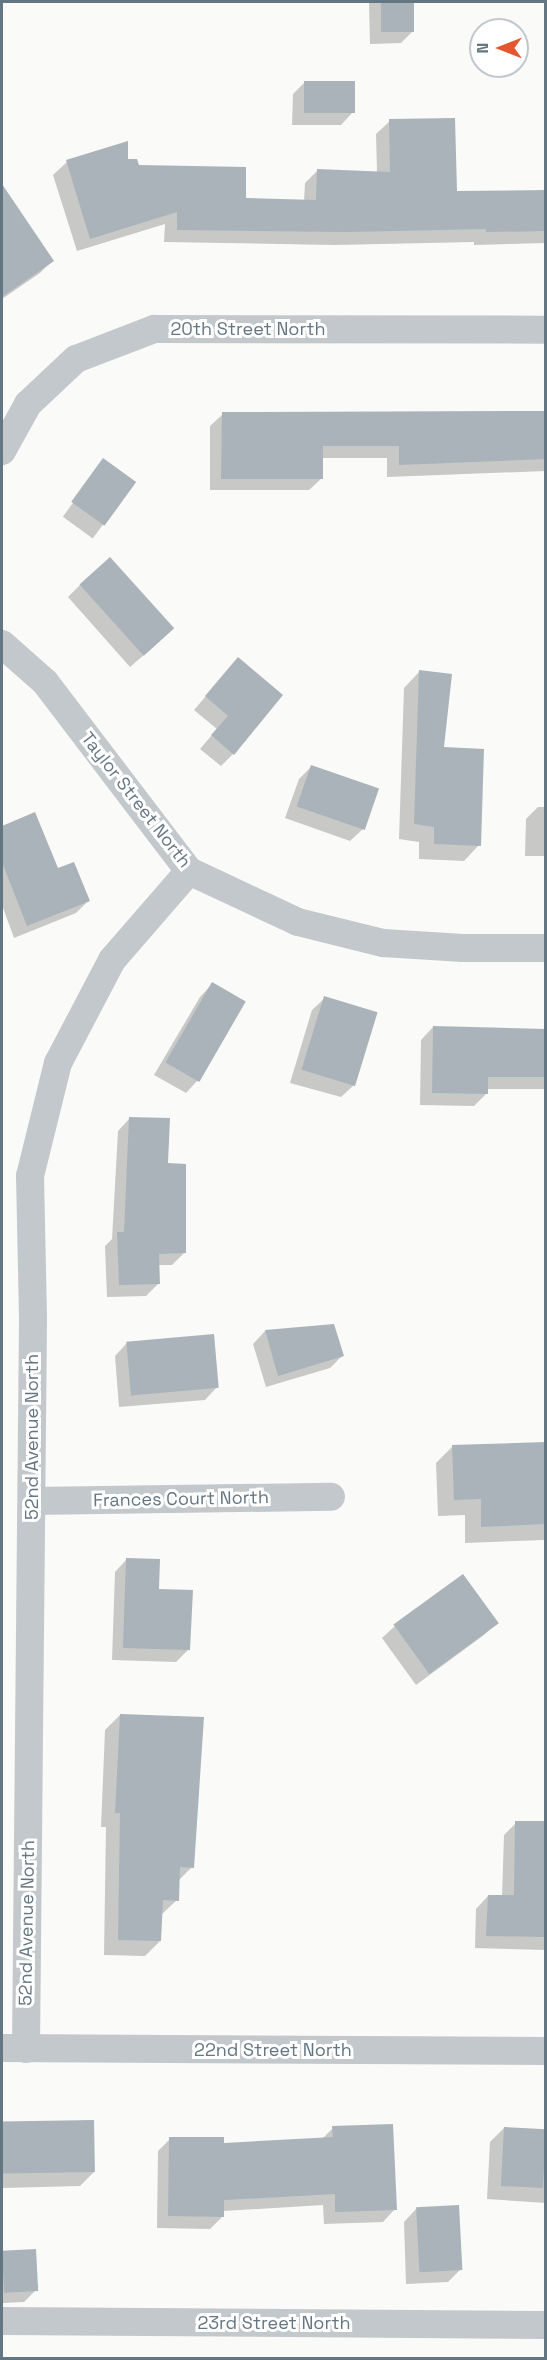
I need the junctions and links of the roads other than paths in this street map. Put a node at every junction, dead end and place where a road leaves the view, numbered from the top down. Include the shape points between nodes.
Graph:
1 (546, 330) edge
2 (2, 451) edge
3 (2, 644) edge
4 (189, 871) junction
5 (546, 948) edge
6 (331, 1497) dead end
7 (32, 1501) junction
8 (14, 2048) edge
9 (546, 2051) edge
10 (2, 2321) edge
11 (546, 2325) edge

1 - 2 street, 20th Street North via 154,329 76,359 28,404
3 - 4 street, Taylor Street North via 45,682
4 - 5 street, Taylor Street North via 298,922 383,943
4 - 7 street, 52nd Avenue North via 111,960 58,1063 30,1176
6 - 7 street, Frances Court North
7 - 8 street, 52nd Avenue North
8 - 9 street, 22nd Street North
10 - 11 street, 23rd Street North

